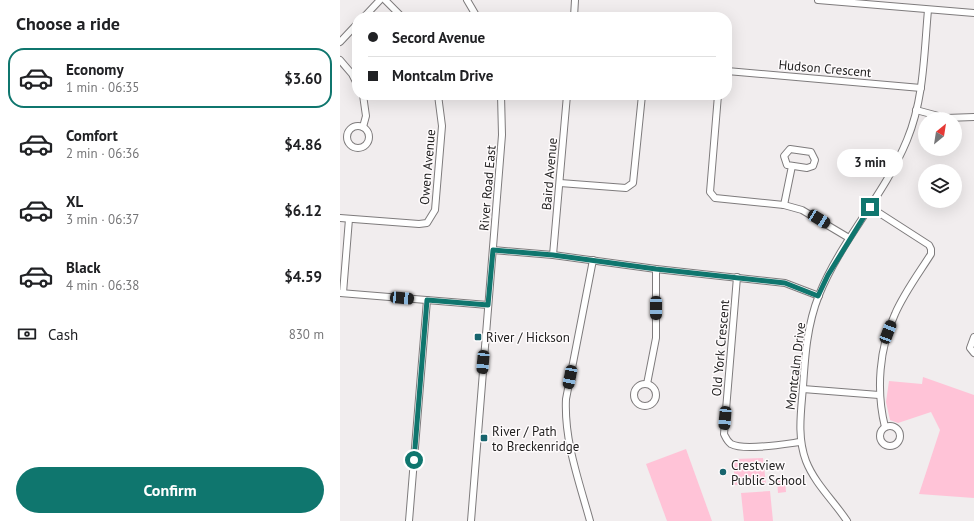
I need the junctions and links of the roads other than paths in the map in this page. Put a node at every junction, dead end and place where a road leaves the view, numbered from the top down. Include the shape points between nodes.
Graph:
1 (380, 0) edge
2 (385, 0) edge
3 (575, 0) edge
4 (818, 0) edge
5 (470, 1) edge
6 (928, 10) junction
7 (369, 12) edge
8 (397, 12) edge
9 (475, 12) edge
10 (574, 12) edge
11 (974, 14) edge
12 (352, 29) edge
13 (340, 42) edge
14 (340, 60) edge
15 (732, 72) edge
16 (352, 74) edge
17 (921, 88) junction
18 (363, 100) edge
19 (439, 100) edge
20 (501, 100) edge
21 (567, 100) edge
22 (641, 100) edge
23 (718, 100) edge
24 (916, 110) junction
25 (974, 117) edge
26 (363, 127) dead end
27 (792, 166) junction
28 (560, 183) junction
29 (784, 205) junction
30 (870, 207) junction
31 (340, 218) edge
32 (349, 219) junction
33 (849, 238) junction
34 (493, 250) junction
35 (553, 255) junction
36 (593, 260) junction
37 (656, 269) junction
38 (737, 277) junction
39 (342, 293) edge
40 (818, 296) junction
41 (427, 300) junction
42 (488, 305) junction
43 (974, 337) edge
44 (974, 353) edge
45 (647, 384) dead end
46 (803, 389) junction
47 (879, 395) junction
48 (885, 427) dead end
49 (800, 442) junction
50 (409, 521) edge
51 (471, 521) edge
52 (590, 521) edge
53 (848, 521) edge

1 - 7 street
2 - 8 street
3 - 10 street
4 - 6 street
5 - 9 street
6 - 11 street
6 - 17 street, Montcalm Drive
12 - 13 street
14 - 16 street
15 - 17 street, Hudson Crescent
17 - 24 street, Montcalm Drive
18 - 26 street via 366,116
19 - 32 street, Owen Avenue via 442,126 435,210 432,218 427,223 419,224
20 - 34 street, River Road East via 502,135
21 - 28 street, Baird Avenue
22 - 28 street via 633,183 626,188
23 - 29 street via 710,192 712,196
24 - 25 street via 946,118
24 - 30 street, Montcalm Drive via 907,140 895,166
27 - 27 street via 813,166 815,156 811,152 790,149 784,156 787,164
27 - 29 street
28 - 35 street, Baird Avenue
29 - 33 street via 802,210
30 - 33 street, Montcalm Drive
30 - 47 street via 931,249 931,254 895,313 888,332
31 - 32 street, Owen Avenue
32 - 39 street
33 - 40 street, Montcalm Drive
34 - 35 street
34 - 42 street, River Road East
35 - 36 street
36 - 37 street
36 - 52 street via 566,399 565,417 567,436
37 - 38 street
37 - 45 street via 656,338
38 - 40 street via 785,283
38 - 49 street, Old York Crescent via 724,434 732,444 753,447
39 - 41 street
40 - 46 street, Montcalm Drive via 806,346
41 - 42 street
41 - 50 street
42 - 51 street, River Road East
43 - 44 street via 970,348
46 - 47 street
46 - 49 street, Montcalm Drive
47 - 48 street
49 - 53 street, Montcalm Drive via 818,482

